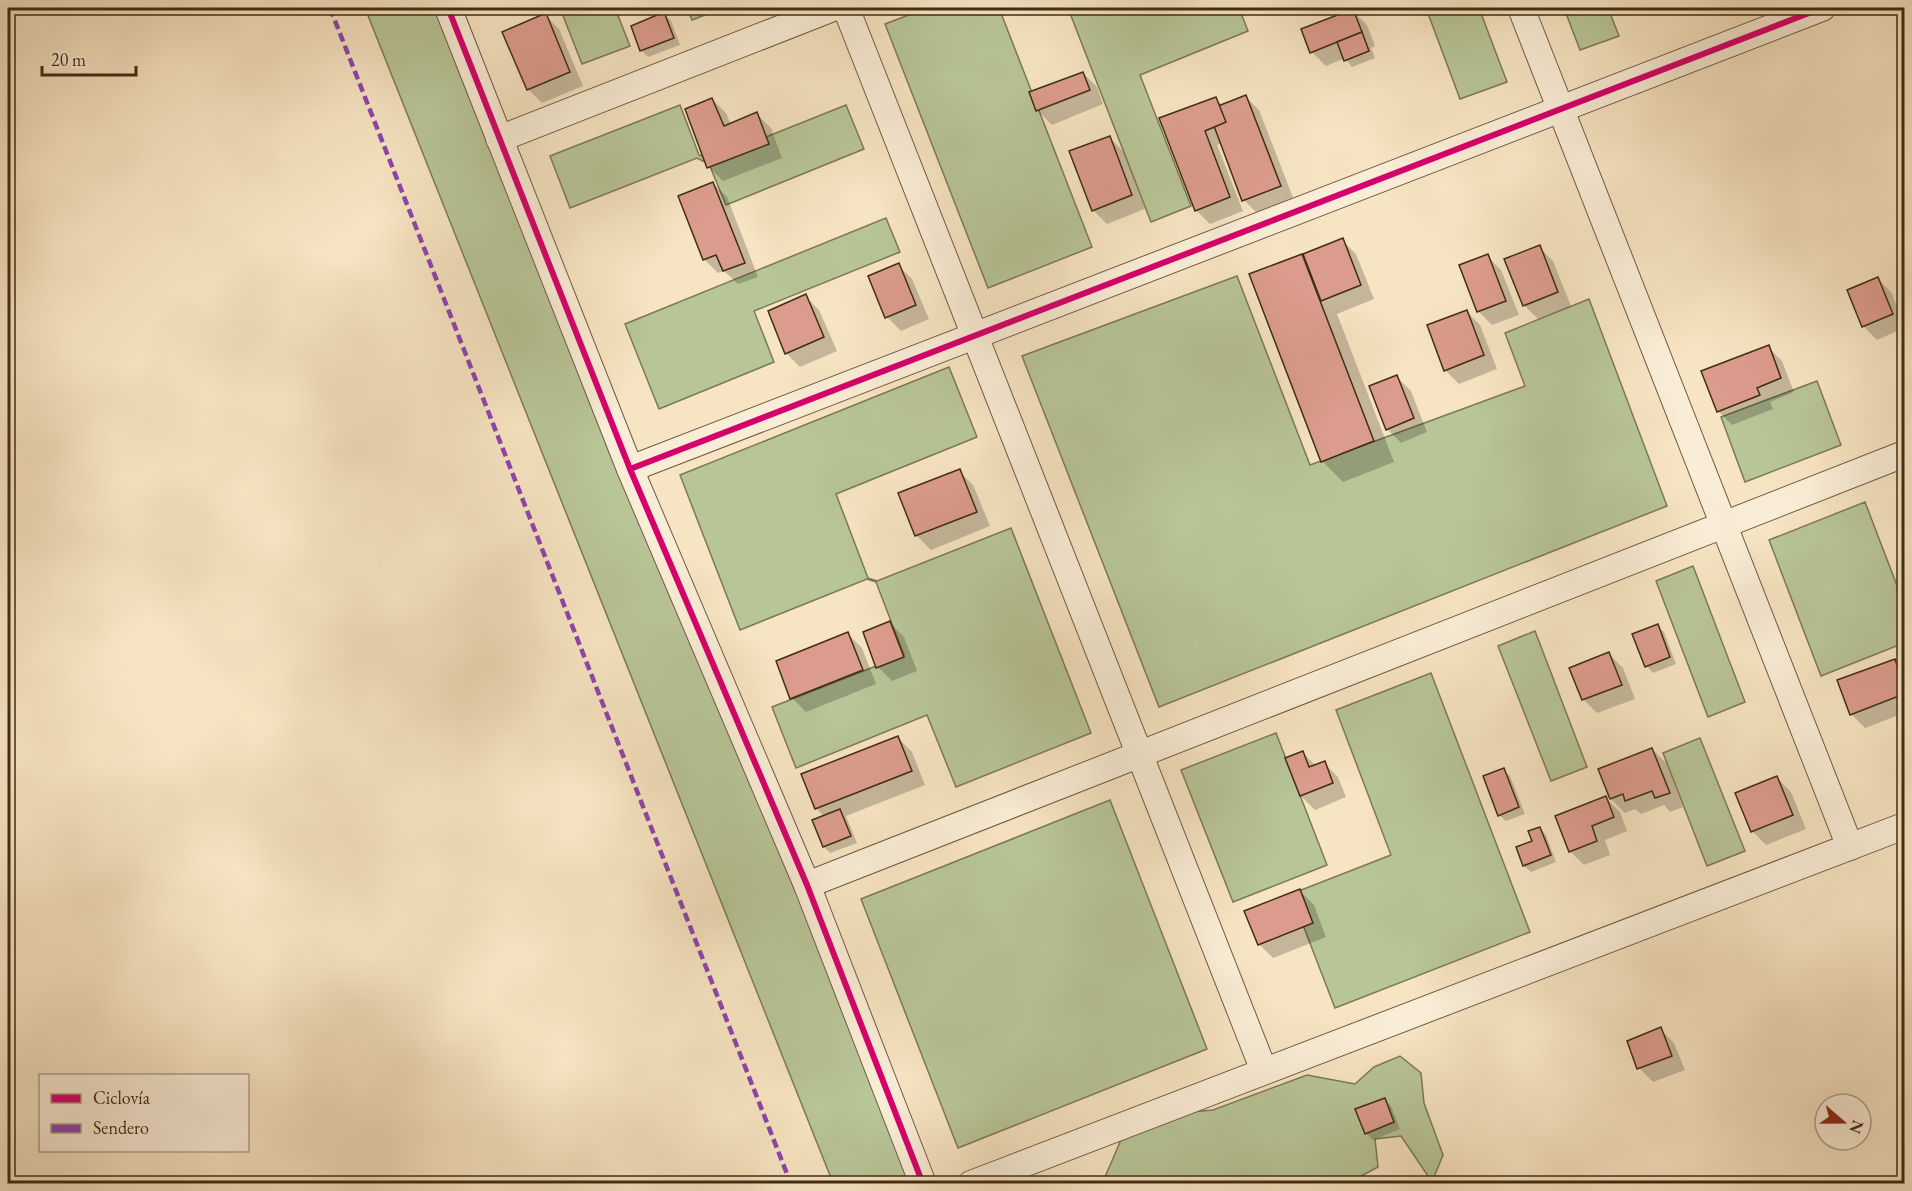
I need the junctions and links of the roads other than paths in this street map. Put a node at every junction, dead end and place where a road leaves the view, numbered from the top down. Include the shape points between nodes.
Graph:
1 (448, 8) edge
2 (833, 8) edge
3 (846, 8) edge
4 (1521, 8) edge
5 (1822, 8) edge
6 (1561, 109) junction
7 (499, 139) junction
8 (976, 337) junction
9 (1905, 454) edge
10 (630, 469) junction
11 (1724, 525) junction
12 (1140, 755) junction
13 (1905, 826) edge
14 (1850, 847) junction
15 (807, 885) junction
16 (1264, 1071) junction
17 (923, 1184) edge
18 (971, 1184) edge

1 - 7 street
2 - 7 street
3 - 8 street
4 - 6 street
5 - 6 street
6 - 8 street
6 - 11 street
7 - 10 street
8 - 10 street
8 - 12 street
9 - 11 street
10 - 15 street
11 - 12 street
11 - 14 street
12 - 15 street
12 - 16 street
13 - 14 street
14 - 16 street
15 - 17 street
16 - 18 street

